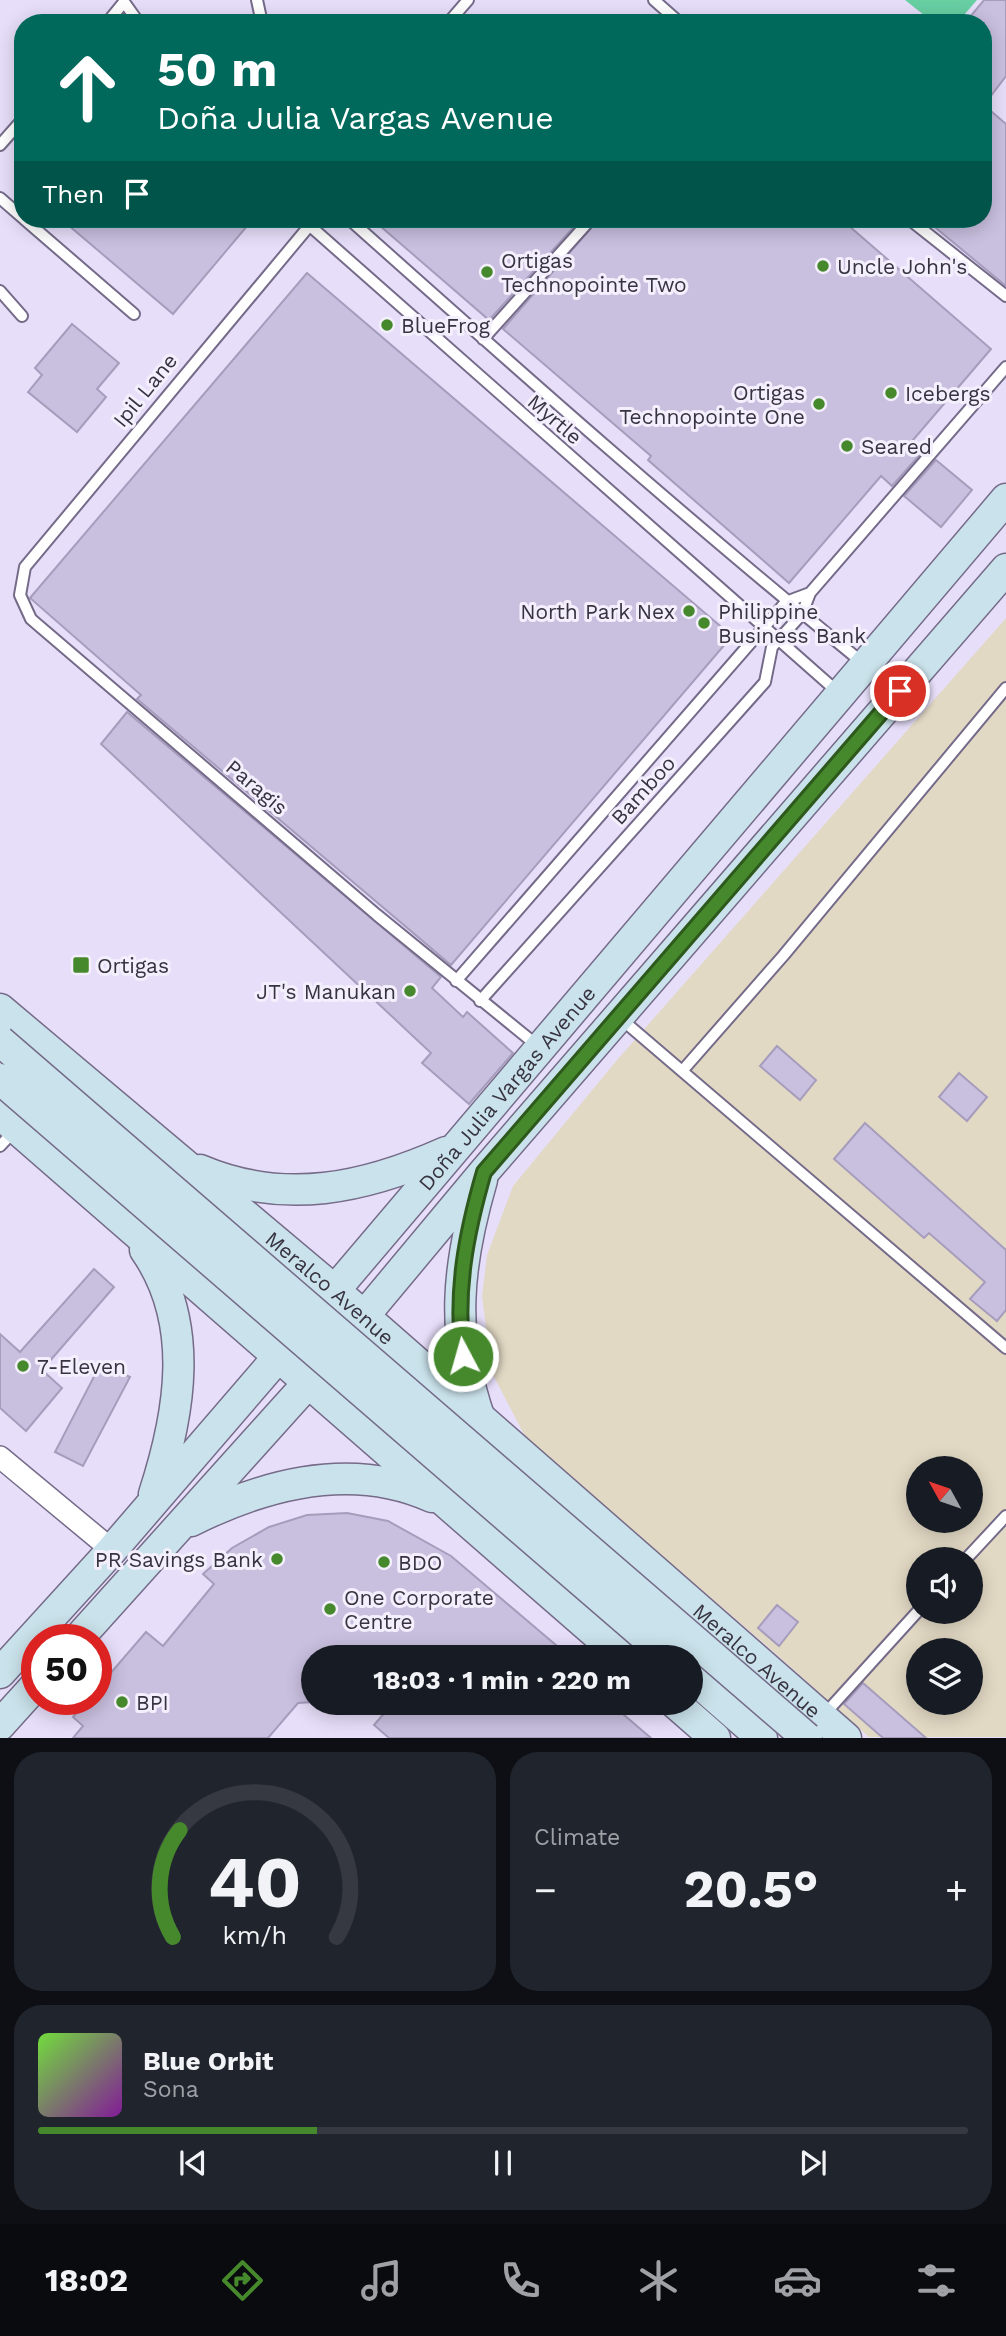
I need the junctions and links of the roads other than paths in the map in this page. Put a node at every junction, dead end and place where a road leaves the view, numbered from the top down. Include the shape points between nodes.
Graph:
1 (468, 0) edge
2 (654, 0) edge
3 (114, 14) edge
4 (133, 14) edge
5 (456, 14) edge
6 (670, 14) edge
7 (14, 129) edge
8 (0, 145) edge
9 (0, 198) edge
10 (14, 210) edge
11 (35, 228) edge
12 (304, 228) edge
13 (318, 228) edge
14 (359, 228) edge
15 (583, 228) edge
16 (920, 228) edge
17 (1006, 296) edge
18 (2, 299) edge
19 (134, 314) dead end
20 (22, 316) dead end
21 (483, 339) junction
22 (1006, 367) edge
23 (1006, 499) edge
24 (1006, 569) edge
25 (810, 593) junction
26 (20, 594) joint
27 (786, 601) junction
28 (802, 614) junction
29 (764, 626) junction
30 (778, 640) junction
31 (865, 664) junction
32 (1006, 688) edge
33 (840, 694) junction
34 (456, 981) junction
35 (480, 1001) junction
36 (0, 1009) edge
37 (618, 1017) junction
38 (0, 1041) edge
39 (539, 1047) junction
40 (683, 1070) junction
41 (0, 1079) edge
42 (6, 1129) edge
43 (164, 1149) junction
44 (452, 1149) junction
45 (484, 1172) junction
46 (202, 1182) junction
47 (117, 1215) junction
48 (333, 1289) junction
49 (312, 1316) junction
50 (363, 1316) junction
51 (342, 1342) junction
52 (1006, 1348) edge
53 (279, 1356) junction
54 (309, 1382) junction
55 (487, 1425) junction
56 (0, 1457) edge
57 (443, 1502) junction
58 (150, 1505) junction
59 (583, 1507) junction
60 (1006, 1516) edge
61 (175, 1530) junction
62 (977, 1547) edge
63 (112, 1550) junction
64 (524, 1572) junction
65 (91, 1624) edge
66 (906, 1624) edge
67 (608, 1645) edge
68 (655, 1645) edge
69 (0, 1673) edge
70 (703, 1686) edge
71 (21, 1702) edge
72 (689, 1715) edge
73 (0, 1725) edge
74 (814, 1727) edge
75 (715, 1738) edge
76 (762, 1738) edge
77 (846, 1738) edge

1 - 5 lane
2 - 6 lane
3 - 4 lane via 124,2
7 - 8 lane
9 - 10 lane
11 - 19 lane
12 - 26 lane, Ipil Lane via 25,567
13 - 29 lane, Myrtle via 527,421
14 - 21 lane, Myrtle
15 - 21 lane
16 - 17 lane
18 - 20 lane
21 - 27 lane, Myrtle
22 - 25 lane, Bamboo
23 - 31 main road, Doña Julia Vargas Avenue
24 - 37 main road, Doña Julia Vargas Avenue
25 - 27 lane
25 - 28 lane, Bamboo
26 - 34 lane, Paragis via 31,619
27 - 28 lane, Myrtle
27 - 29 lane, Bamboo
28 - 30 lane, Bamboo
28 - 31 lane, Myrtle
29 - 30 lane, Myrtle
29 - 34 lane, Bamboo
30 - 33 lane, Myrtle
30 - 35 lane, Bamboo via 770,654 765,682
31 - 33 main road, Doña Julia Vargas Avenue
32 - 40 lane
33 - 39 main road, Doña Julia Vargas Avenue
34 - 35 lane, Paragis
35 - 39 lane, Paragis
36 - 43 main road, Meralco Avenue
37 - 40 lane
37 - 45 main road, Doña Julia Vargas Avenue
38 - 74 main road, Meralco Avenue, bridge
39 - 44 main road, Doña Julia Vargas Avenue
40 - 52 lane
41 - 68 main road, bridge
42 - 47 main road
43 - 44 main road via 239,1184 304,1191 363,1182
43 - 46 main road, Meralco Avenue
43 - 47 main road via 174,1177 167,1205 143,1219
44 - 48 main road, Doña Julia Vargas Avenue
45 - 50 main road, Doña Julia Vargas Avenue
45 - 55 main road via 462,1262 458,1315 463,1356
46 - 48 main road, Meralco Avenue
46 - 49 main road via 202,1201 215,1227
47 - 53 main road
47 - 58 main road via 157,1268 179,1342 172,1425
48 - 49 main road, Doña Julia Vargas Avenue
48 - 50 main road, Meralco Avenue
49 - 51 main road
49 - 53 main road, Doña Julia Vargas Avenue
50 - 51 main road, Doña Julia Vargas Avenue
50 - 55 main road, Meralco Avenue
51 - 54 main road, Doña Julia Vargas Avenue
51 - 55 main road via 443,1428 474,1436
53 - 54 main road
53 - 58 main road, Doña Julia Vargas Avenue
54 - 57 main road
54 - 61 main road, Doña Julia Vargas Avenue
55 - 59 main road, Meralco Avenue
56 - 63 street
57 - 61 main road via 391,1485 313,1480 252,1493
57 - 64 main road
58 - 63 main road, Doña Julia Vargas Avenue
59 - 64 main road via 549,1512 528,1528 522,1545
59 - 74 main road, Meralco Avenue
60 - 62 lane
61 - 65 main road, Doña Julia Vargas Avenue
63 - 69 main road, Doña Julia Vargas Avenue
64 - 67 main road
66 - 74 lane
70 - 76 main road
71 - 73 main road
72 - 75 main road
74 - 77 main road, Meralco Avenue

